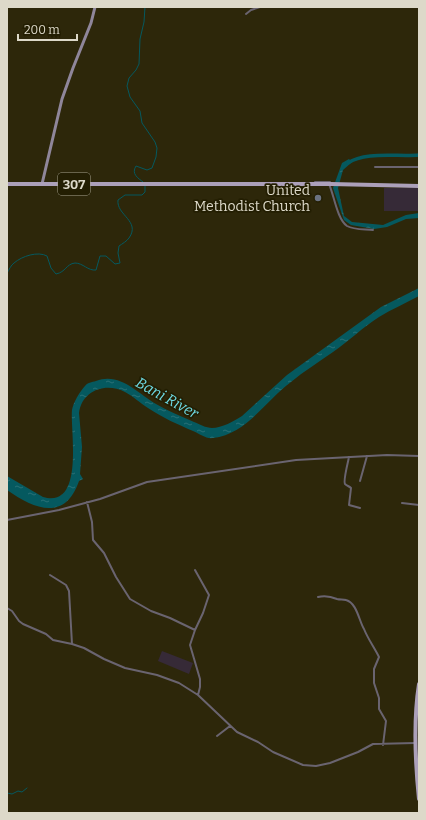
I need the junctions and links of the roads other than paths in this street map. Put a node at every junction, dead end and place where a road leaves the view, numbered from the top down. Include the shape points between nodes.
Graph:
1 (95, 7) edge
2 (260, 7) edge
3 (246, 14) dead end
4 (375, 167) dead end
5 (419, 167) edge
6 (330, 183) junction
7 (7, 184) edge
8 (42, 184) junction
9 (419, 186) edge
10 (373, 230) dead end
11 (367, 456) junction
12 (419, 456) edge
13 (350, 457) junction
14 (360, 482) dead end
15 (87, 502) junction
16 (402, 503) dead end
17 (419, 505) edge
18 (360, 508) dead end
19 (7, 520) edge
20 (195, 570) dead end
21 (50, 575) dead end
22 (318, 597) dead end
23 (7, 608) edge
24 (195, 630) junction
25 (72, 644) junction
26 (419, 684) edge
27 (198, 695) junction
28 (230, 726) junction
29 (217, 736) dead end
30 (415, 743) junction
31 (383, 744) junction
32 (419, 799) edge

1 - 8 main road via 62,99
2 - 3 street
4 - 5 street
6 - 8 main road, 307
6 - 9 main road, 307
6 - 10 street via 343,222 351,227
7 - 8 main road, 307
11 - 12 street
11 - 13 street
11 - 14 street
13 - 15 street via 280,462 147,482
13 - 18 street via 345,482 351,488 349,505
15 - 19 street
15 - 24 street via 94,542 104,553 130,599
16 - 17 street
20 - 24 street via 209,595
21 - 25 street via 66,585 69,591
22 - 31 street via 346,600 352,604 377,652 379,657 374,669 374,683 379,709 386,721
23 - 25 street via 12,610 22,624 46,634 55,641
24 - 27 street via 190,645 200,679
25 - 27 street via 125,668 179,683
26 - 30 main road
27 - 28 street
28 - 29 street
28 - 31 street via 236,732 273,752 309,766 330,763 373,744
30 - 31 street
30 - 32 main road

